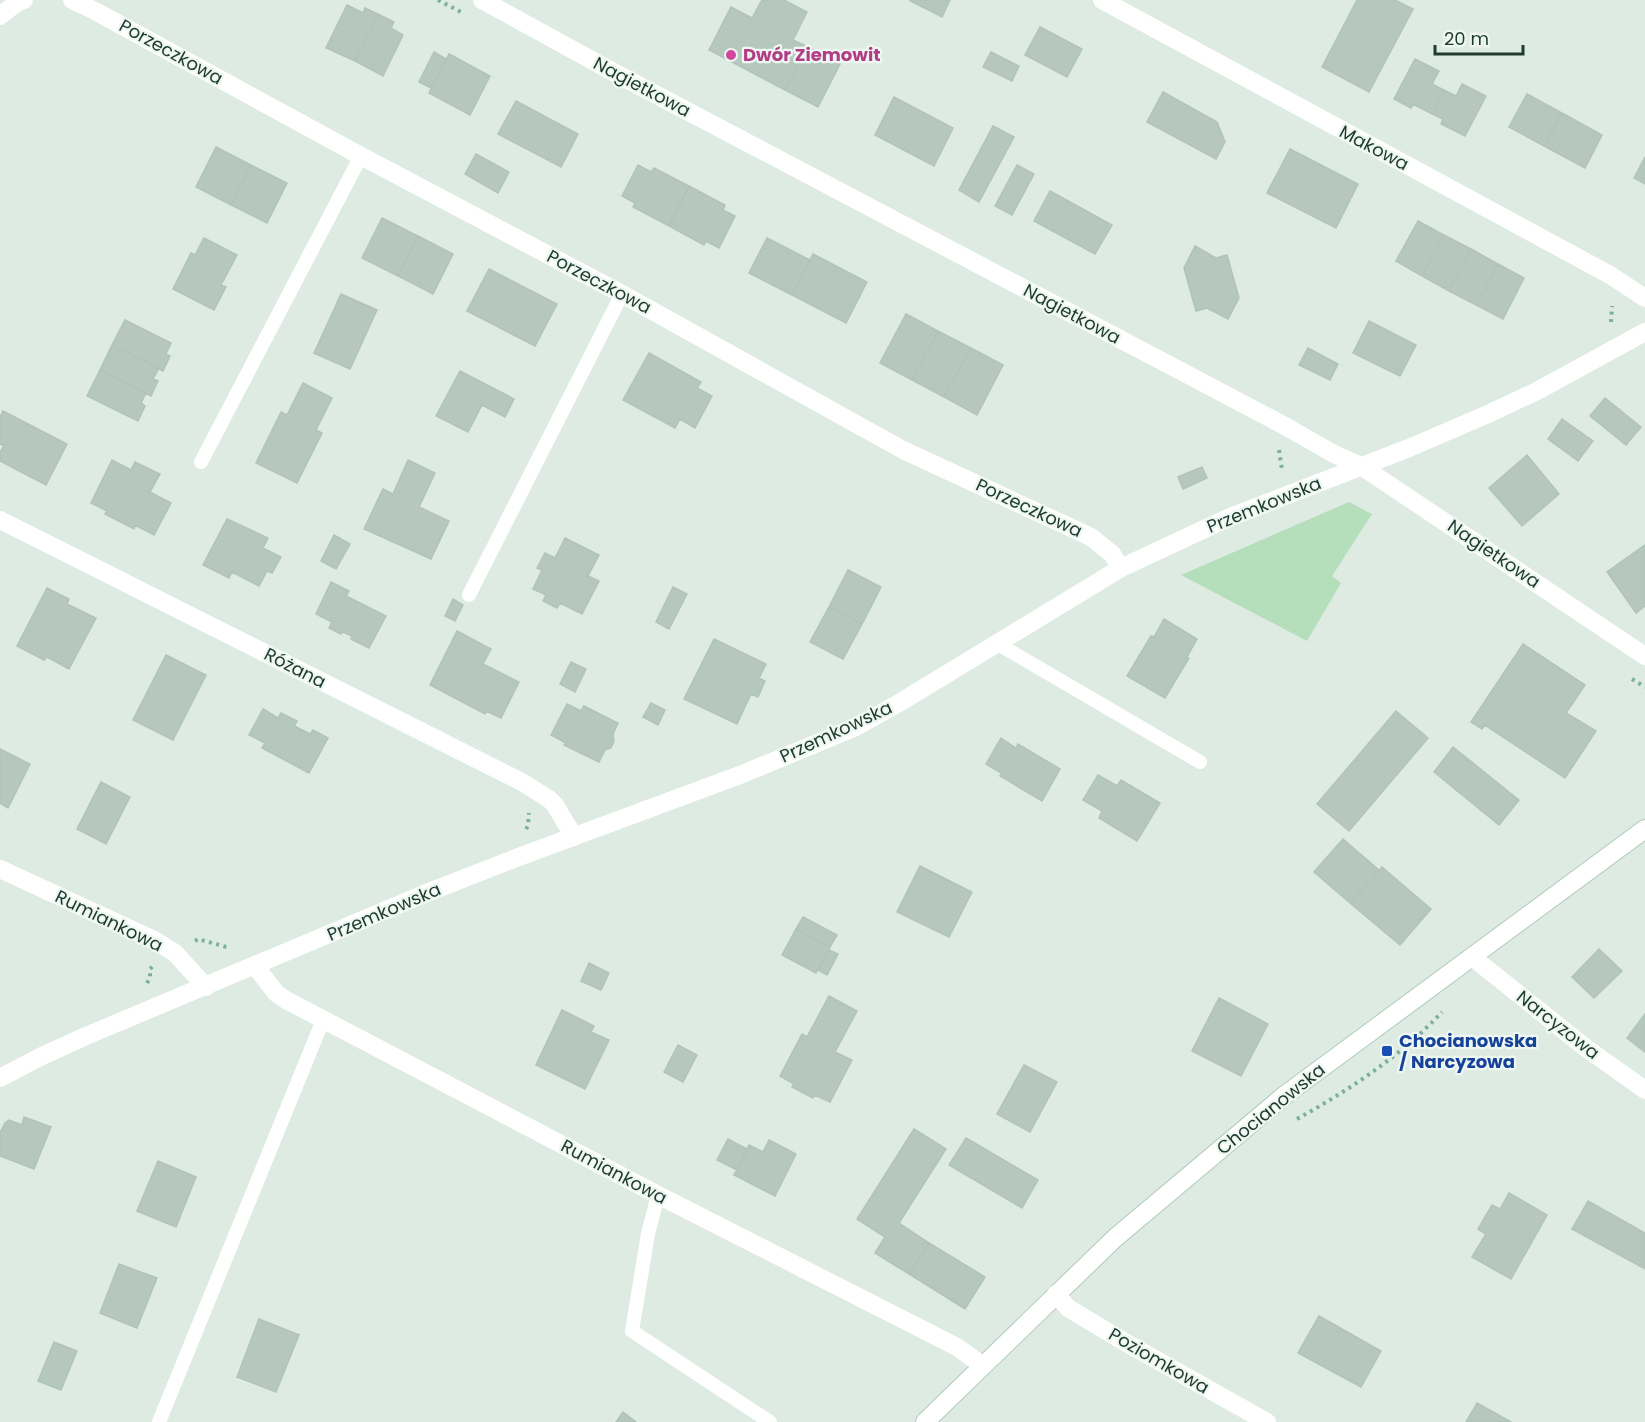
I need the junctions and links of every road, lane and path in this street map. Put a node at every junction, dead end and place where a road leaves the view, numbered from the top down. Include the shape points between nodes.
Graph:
1 (24, 0) edge
2 (72, 0) edge
3 (482, 0) edge
4 (1102, 0) edge
5 (0, 16) edge
6 (361, 156) junction
7 (622, 294) junction
8 (1638, 294) edge
9 (1608, 327) dead end
10 (1645, 332) edge
11 (201, 462) dead end
12 (1361, 466) junction
13 (1292, 467) dead end
14 (1274, 474) dead end
15 (0, 519) edge
16 (1121, 568) junction
17 (469, 595) dead end
18 (998, 644) junction
19 (1645, 656) edge
20 (1626, 674) dead end
21 (1645, 687) edge
22 (1200, 762) dead end
23 (555, 805) junction
24 (1645, 829) edge
25 (524, 831) dead end
26 (573, 837) junction
27 (0, 869) edge
28 (238, 947) dead end
29 (175, 953) junction
30 (1472, 957) junction
31 (255, 966) junction
32 (206, 987) junction
33 (140, 988) dead end
34 (1443, 1010) dead end
35 (323, 1020) junction
36 (0, 1078) edge
37 (1645, 1090) edge
38 (1289, 1123) dead end
39 (658, 1195) junction
40 (1056, 1294) junction
41 (982, 1365) junction
42 (159, 1422) edge
43 (770, 1422) edge
44 (925, 1422) edge
45 (1267, 1422) edge

1 - 5 street
2 - 6 street, Porzeczkowa
3 - 12 street, Nagietkowa
4 - 8 street, Makowa
6 - 7 street, Porzeczkowa
6 - 11 lane
7 - 16 street, Porzeczkowa via 903,450 1090,537 1112,554
7 - 17 lane
8 - 9 path via 1612,304 1612,322
10 - 12 street, Przemkowska via 1537,391
12 - 16 street, Przemkowska via 1228,518
12 - 19 street, Nagietkowa
13 - 14 path
15 - 23 street, Różana via 522,782
16 - 18 street, Przemkowska
18 - 22 lane
18 - 26 street, Przemkowska via 856,727
20 - 21 path
23 - 25 path via 529,813
23 - 26 street, Różana
24 - 30 street, Chocianowska
26 - 31 street, Przemkowska via 424,894
27 - 29 street, Rumiankowa
28 - 29 path via 198,939
29 - 32 street, Rumiankowa
29 - 33 path via 156,962 150,969 150,978
30 - 37 street, Narcyzowa
30 - 40 street, Chocianowska via 1285,1095 1115,1238
31 - 32 street, Przemkowska
31 - 35 street, Rumiankowa via 276,993
32 - 36 street, Przemkowska via 86,1036
34 - 38 path via 1422,1033 1351,1088
35 - 39 street, Rumiankowa
35 - 42 lane
39 - 41 street, Rumiankowa via 957,1347
39 - 43 lane via 632,1331
40 - 41 street, Chocianowska
40 - 45 street, Poziomkowa via 1068,1308 1104,1330
41 - 44 street, Chocianowska

